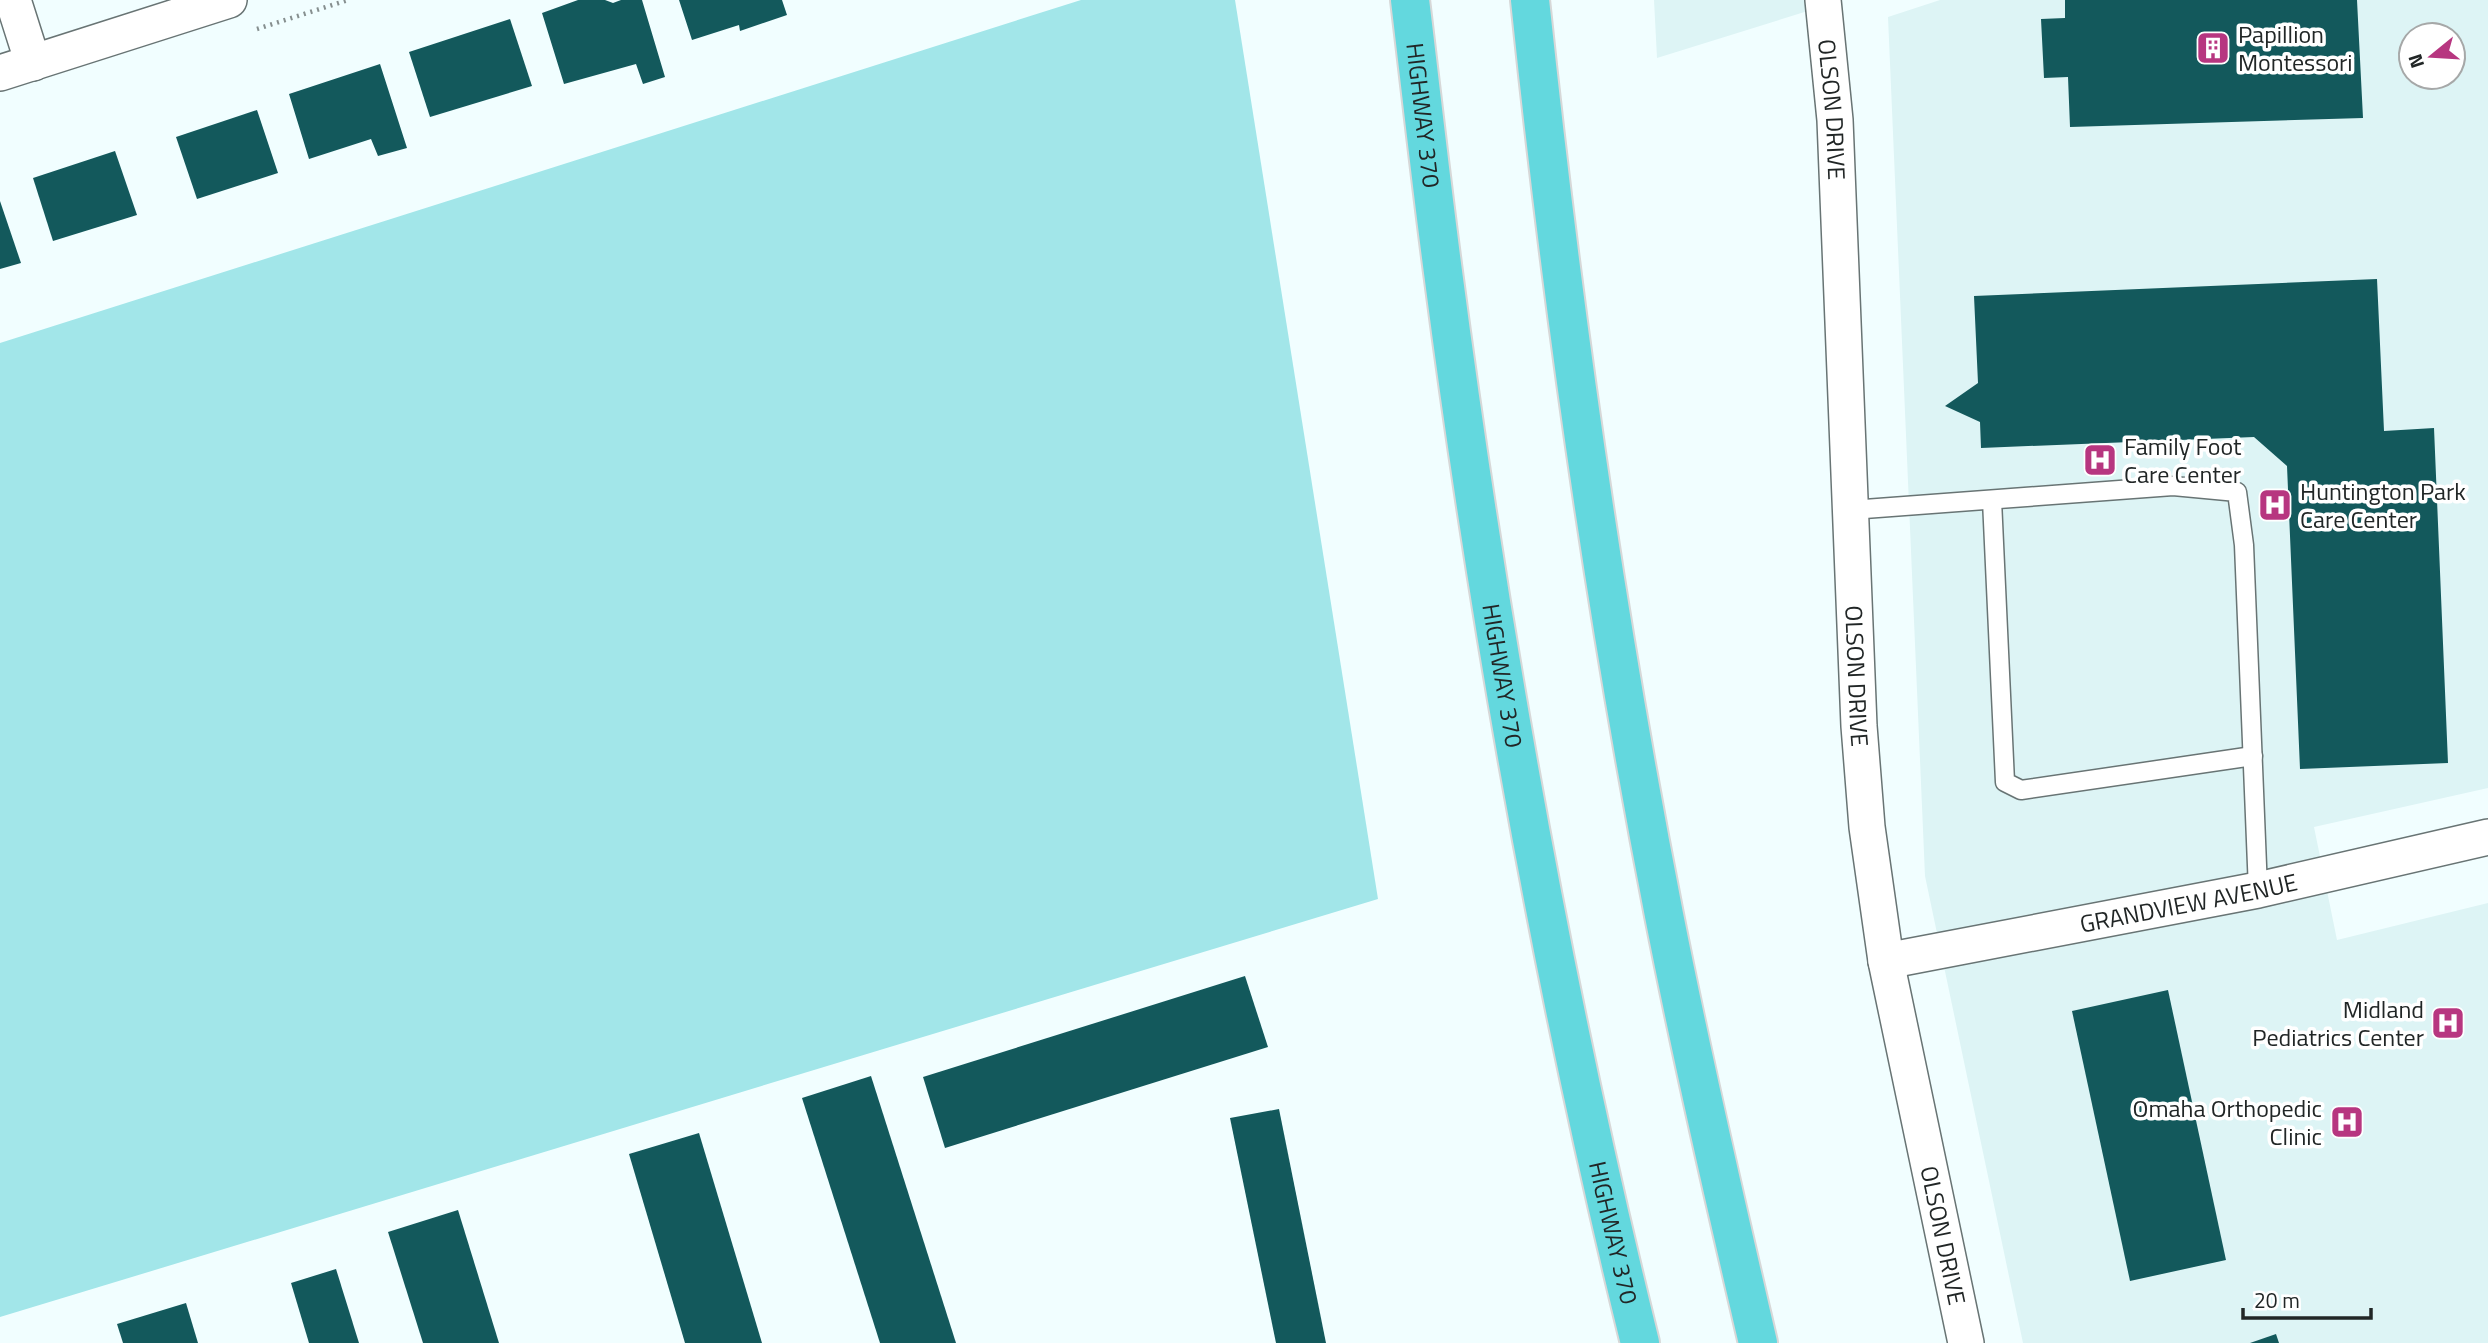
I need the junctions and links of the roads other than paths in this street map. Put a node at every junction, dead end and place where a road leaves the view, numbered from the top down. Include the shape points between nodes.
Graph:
1 (13, 0) edge
2 (229, 0) edge
3 (1410, 0) edge
4 (1530, 0) edge
5 (1823, 0) edge
6 (33, 63) junction
7 (0, 73) edge
8 (1992, 500) junction
9 (1851, 510) junction
10 (2252, 756) junction
11 (2488, 837) edge
12 (2258, 890) junction
13 (1886, 961) junction
14 (1640, 1343) edge
15 (1758, 1343) edge
16 (1966, 1343) edge

1 - 6 street
2 - 6 street
3 - 14 highway, HIGHWAY 370 via 1443,272 1518,766 1563,1001
4 - 15 highway via 1573,366 1620,671 1669,939
5 - 9 street, OLSON DRIVE via 1835,120
6 - 7 street
8 - 9 lane
8 - 10 lane via 2173,486 2237,492 2244,545
8 - 10 lane via 2005,782 2021,790
9 - 13 street, OLSON DRIVE via 1859,726
10 - 12 lane
11 - 12 street, GRANDVIEW AVENUE
12 - 13 street, GRANDVIEW AVENUE
13 - 16 street, OLSON DRIVE

